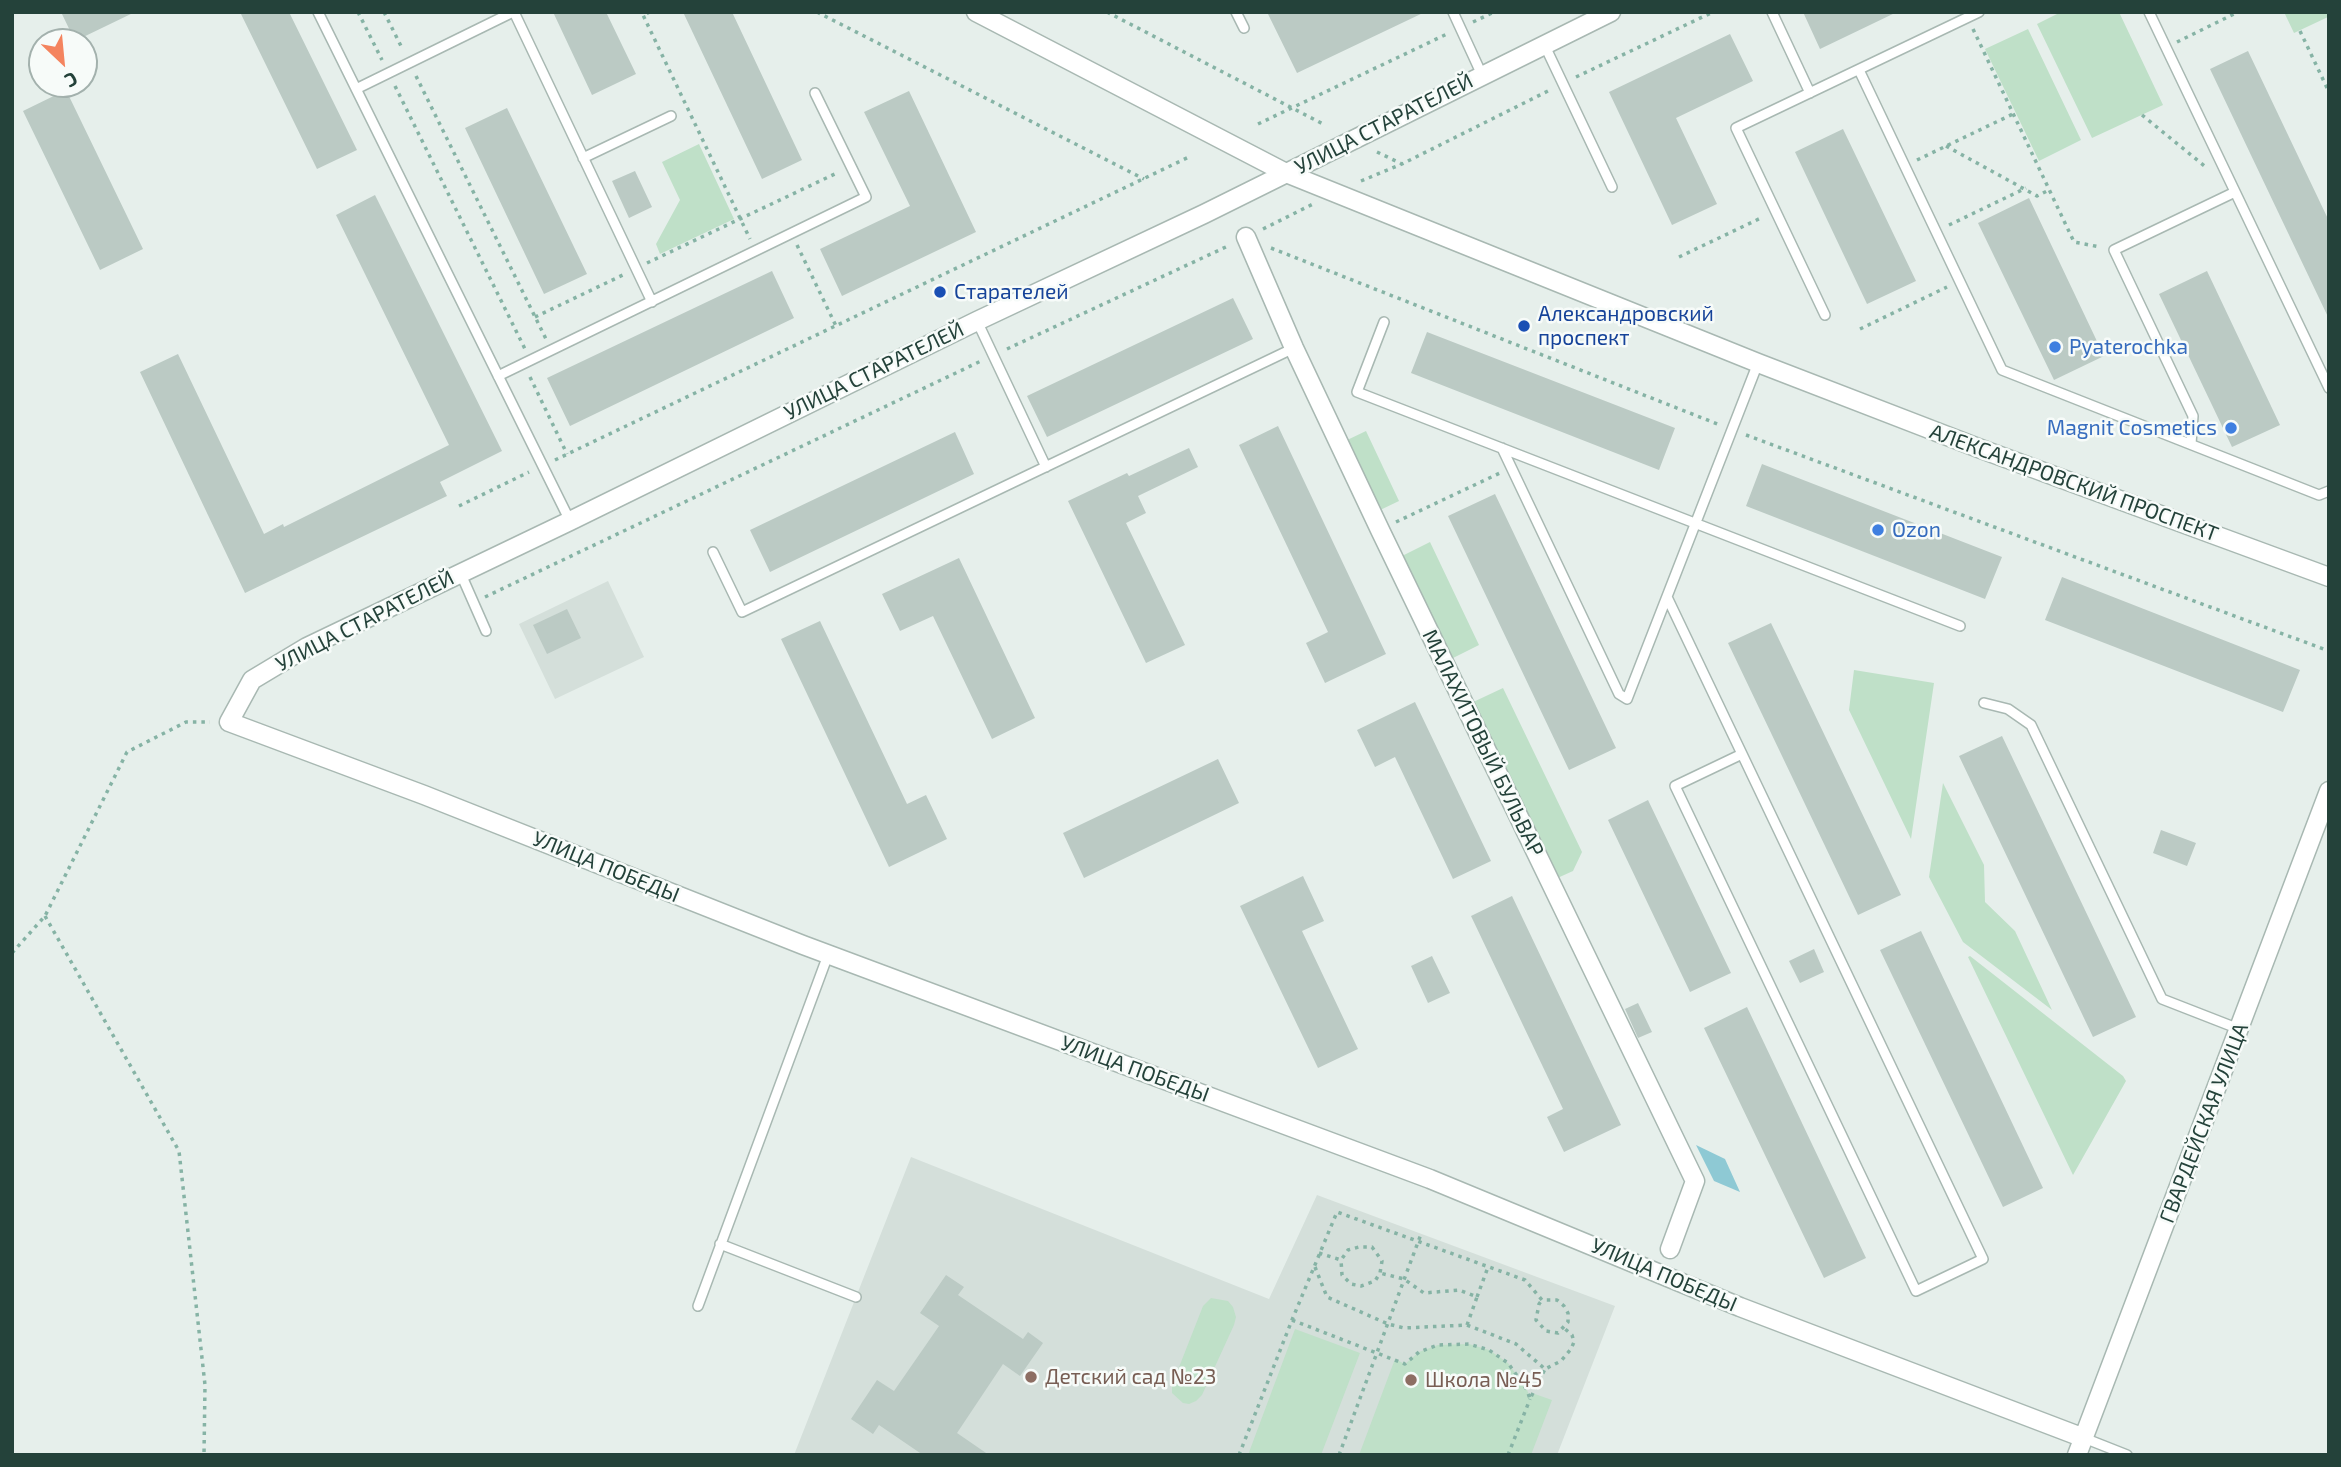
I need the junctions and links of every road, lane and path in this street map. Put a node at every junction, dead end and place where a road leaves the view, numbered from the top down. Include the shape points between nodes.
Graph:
1 (318, 12) edge
2 (358, 12) edge
3 (384, 12) edge
4 (513, 12) edge
5 (650, 12) edge
6 (817, 12) edge
7 (976, 12) edge
8 (1107, 12) edge
9 (1236, 12) edge
10 (1452, 12) edge
11 (1494, 12) edge
12 (1772, 12) edge
13 (1979, 12) edge
14 (2149, 12) edge
15 (2238, 12) edge
16 (1603, 14) edge
17 (1967, 18) junction
18 (1244, 28) dead end
19 (1460, 28) junction
20 (2300, 31) dead end
21 (1545, 44) junction
22 (2166, 47) junction
23 (409, 63) junction
24 (1859, 70) junction
25 (388, 73) junction
26 (1482, 75) junction
27 (356, 89) junction
28 (2329, 92) edge
29 (815, 93) dead end
30 (1810, 93) junction
31 (1294, 107) junction
32 (2013, 114) junction
33 (2142, 115) dead end
34 (671, 116) dead end
35 (1258, 124) dead end
36 (1323, 124) dead end
37 (1946, 146) junction
38 (1377, 152) dead end
39 (1191, 156) dead end
40 (583, 158) junction
41 (851, 166) junction
42 (1905, 166) junction
43 (1286, 173) junction
44 (1144, 179) junction
45 (1358, 183) dead end
46 (1612, 187) dead end
47 (2026, 188) junction
48 (2049, 190) junction
49 (2235, 192) junction
50 (1314, 203) dead end
51 (1776, 211) junction
52 (741, 219) junction
53 (1936, 231) junction
54 (792, 233) junction
55 (1246, 237) junction
56 (2114, 250) junction
57 (756, 251) junction
58 (1679, 257) dead end
59 (636, 269) junction
60 (1959, 281) junction
61 (652, 302) junction
62 (1825, 315) dead end
63 (535, 317) junction
64 (977, 321) junction
65 (1384, 322) dead end
66 (836, 326) junction
67 (1860, 329) dead end
68 (1294, 348) junction
69 (552, 350) junction
70 (993, 355) junction
71 (527, 362) junction
72 (1758, 363) junction
73 (498, 376) junction
74 (2329, 388) edge
75 (1732, 430) junction
76 (2191, 444) junction
77 (1502, 448) junction
78 (567, 454) junction
79 (542, 466) junction
80 (1046, 467) junction
81 (1511, 467) junction
82 (2329, 491) edge
83 (458, 506) dead end
84 (570, 521) junction
85 (1696, 523) junction
86 (1380, 530) junction
87 (713, 552) dead end
88 (460, 572) junction
89 (2329, 577) edge
90 (1667, 597) junction
91 (473, 603) junction
92 (1960, 626) dead end
93 (486, 631) dead end
94 (2329, 651) edge
95 (1984, 703) dead end
96 (229, 722) junction
97 (1742, 754) junction
98 (2329, 791) edge
99 (45, 916) junction
100 (12, 953) edge
101 (828, 955) junction
102 (2239, 1029) junction
103 (1421, 1234) dead end
104 (1418, 1242) junction
105 (720, 1244) junction
106 (1670, 1249) dead end
107 (1320, 1252) junction
108 (1340, 1260) junction
109 (1315, 1265) junction
110 (1488, 1267) junction
111 (1380, 1273) junction
112 (1404, 1279) junction
113 (856, 1297) dead end
114 (1477, 1297) junction
115 (1542, 1300) junction
116 (698, 1306) dead end
117 (1292, 1320) junction
118 (1388, 1324) junction
119 (1467, 1325) junction
120 (1564, 1328) junction
121 (1377, 1352) junction
122 (1545, 1369) junction
123 (1530, 1399) junction
124 (2081, 1446) edge
125 (204, 1455) edge
126 (1239, 1455) edge
127 (1339, 1455) edge
128 (1508, 1455) edge
129 (2127, 1455) edge

1 - 27 lane
2 - 25 path
3 - 23 path
4 - 23 lane
4 - 40 lane
5 - 52 path via 643,15
6 - 44 path
7 - 43 street, АЛЕКСАНДРОВСКИЙ ПРОСПЕКТ
8 - 31 path
9 - 18 lane
10 - 19 lane
11 - 19 path
12 - 30 lane
13 - 17 lane
14 - 22 lane
15 - 22 path
16 - 21 street, УЛИЦА СТАРАТЕЛЕЙ
17 - 24 lane
17 - 32 path
19 - 26 lane
19 - 31 path
20 - 28 path
21 - 26 street, УЛИЦА СТАРАТЕЛЕЙ
21 - 46 lane
22 - 49 lane
23 - 25 lane
23 - 63 path
24 - 30 lane
24 - 42 lane
25 - 27 lane
25 - 71 path
26 - 43 street, УЛИЦА СТАРАТЕЛЕЙ
27 - 73 lane
29 - 41 lane
30 - 51 lane via 1736,128
31 - 35 path
31 - 36 path
32 - 37 path
32 - 48 path
33 - 49 path
34 - 40 lane
37 - 42 path
37 - 47 path
38 - 45 path via 1402,164
39 - 44 path
40 - 59 lane
41 - 52 path
41 - 54 lane via 866,197
42 - 53 lane
43 - 64 street, УЛИЦА СТАРАТЕЛЕЙ
43 - 72 street, АЛЕКСАНДРОВСКИЙ ПРОСПЕКТ
44 - 66 path
47 - 48 path via 2037,196
47 - 53 path
48 - 56 path via 2074,242
49 - 56 lane
49 - 74 lane
50 - 55 path
51 - 58 path
51 - 62 lane
52 - 57 path
52 - 59 path
53 - 60 lane
54 - 57 lane
54 - 66 path
55 - 68 street, МАЛАХИТОВЫЙ БУЛЬВАР
55 - 70 path
55 - 75 path
56 - 76 lane via 2193,416
57 - 61 lane
59 - 61 lane
59 - 63 path
60 - 67 path
60 - 76 lane via 2002,370
61 - 69 lane
63 - 69 path
64 - 70 lane
64 - 84 street, УЛИЦА СТАРАТЕЛЕЙ
65 - 77 lane via 1357,392
66 - 78 path
68 - 80 lane
68 - 86 street, МАЛАХИТОВЫЙ БУЛЬВАР
69 - 71 lane
70 - 80 lane
70 - 91 path
71 - 73 lane
71 - 78 path
72 - 75 lane
72 - 89 street, АЛЕКСАНДРОВСКИЙ ПРОСПЕКТ
73 - 79 lane
75 - 85 lane
75 - 94 path
76 - 82 lane via 2319,495
77 - 81 lane
77 - 85 lane
78 - 79 path
79 - 83 path
79 - 84 lane
80 - 87 lane via 742,612
81 - 86 path
81 - 90 lane via 1619,694 1627,699
84 - 88 street, УЛИЦА СТАРАТЕЛЕЙ
85 - 90 lane
85 - 92 lane
86 - 106 street, МАЛАХИТОВЫЙ БУЛЬВАР via 1695,1181
88 - 91 lane
88 - 96 street, УЛИЦА СТАРАТЕЛЕЙ via 307,647 251,680
90 - 97 lane
91 - 93 lane
95 - 102 lane via 2008,709 2031,725 2162,999
96 - 99 path via 186,722 127,752
96 - 101 street, УЛИЦА ПОБЕДЫ
97 - 97 lane via 1675,786 1916,1291 1983,1259
98 - 102 street, ГВАРДЕЙСКАЯ УЛИЦА
99 - 100 path
99 - 125 path via 179,1151 205,1385
101 - 105 lane
101 - 124 street, УЛИЦА ПОБЕДЫ via 1430,1179
102 - 124 street, ГВАРДЕЙСКАЯ УЛИЦА
103 - 104 path
104 - 107 path via 1337,1212
104 - 110 path
104 - 112 path
105 - 113 lane
105 - 116 lane
107 - 108 path
107 - 109 path
108 - 111 path via 1342,1275 1351,1284 1375,1281
108 - 111 path via 1348,1250 1372,1247 1382,1261
109 - 117 path
109 - 118 path via 1327,1297
110 - 114 path
110 - 115 path via 1525,1280
111 - 112 path
112 - 114 path via 1424,1293 1459,1290
112 - 118 path
114 - 119 path
115 - 120 path via 1557,1300 1564,1306 1568,1313
115 - 120 path via 1536,1314 1540,1326 1558,1333
117 - 121 path
117 - 126 path
118 - 119 path via 1404,1328
118 - 121 path
119 - 122 path via 1516,1344
120 - 122 path via 1572,1335 1571,1349
121 - 123 path via 1405,1364 1438,1345 1469,1344 1489,1350 1508,1363
121 - 127 path
122 - 123 path
123 - 128 path
124 - 129 lane

